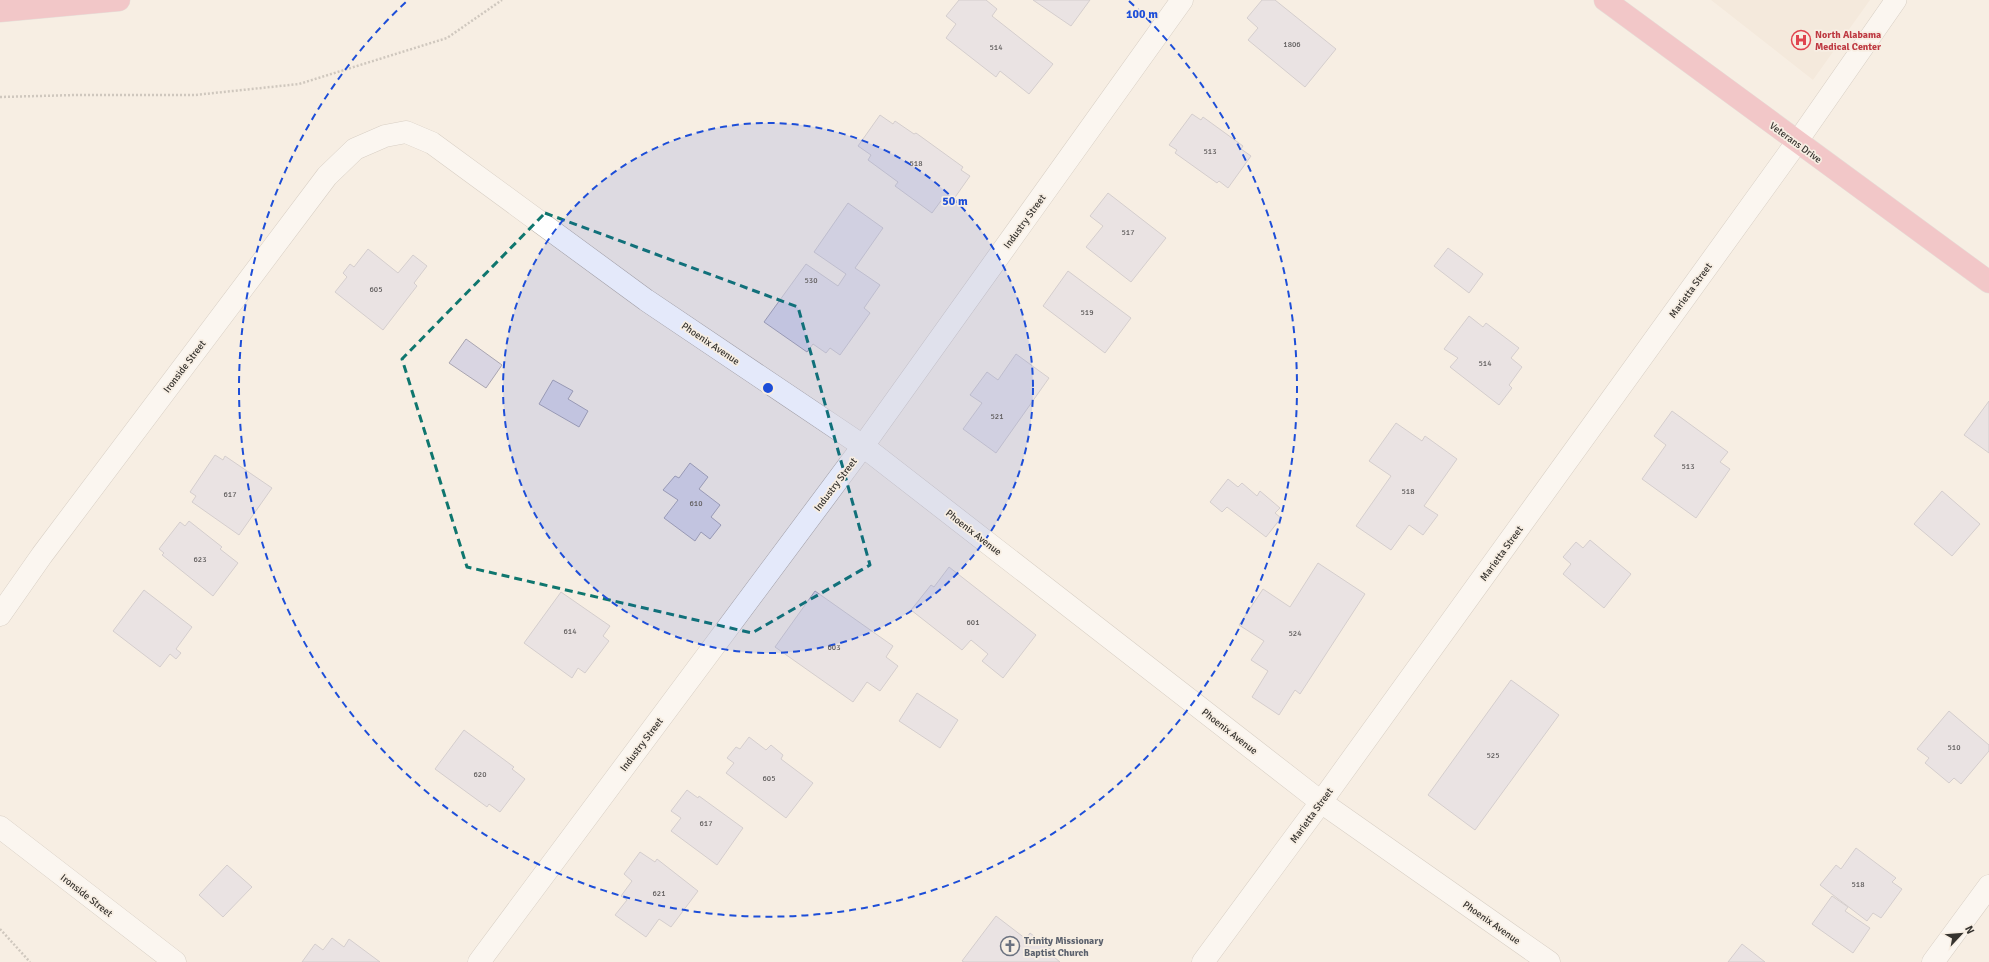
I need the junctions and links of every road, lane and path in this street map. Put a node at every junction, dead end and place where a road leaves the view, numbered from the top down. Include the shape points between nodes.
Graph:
1 (119, 0) edge
2 (502, 0) edge
3 (1182, 0) edge
4 (1605, 0) edge
5 (1896, 0) edge
6 (0, 11) edge
7 (0, 97) edge
8 (385, 136) joint
9 (1797, 142) junction
10 (1989, 282) edge
11 (863, 446) junction
12 (0, 615) edge
13 (1321, 802) junction
14 (0, 827) edge
15 (1989, 886) edge
16 (0, 929) edge
17 (30, 962) edge
18 (175, 962) edge
19 (479, 962) edge
20 (1203, 962) edge
21 (1549, 962) edge
22 (1933, 962) edge

1 - 6 main road
2 - 7 path via 447,38 299,84 195,94
3 - 11 street, Industry Street
4 - 9 main road, Veterans Drive
5 - 9 lane
8 - 11 street, Phoenix Avenue via 406,132 432,143 646,300
8 - 12 street, Ironside Street via 355,149 327,176 46,549
9 - 10 main road, Veterans Drive
9 - 13 street, Marietta Street
11 - 13 street, Phoenix Avenue
11 - 19 street, Industry Street
13 - 20 street, Marietta Street
13 - 21 street, Phoenix Avenue
14 - 18 street, Ironside Street
15 - 22 street
16 - 17 path

